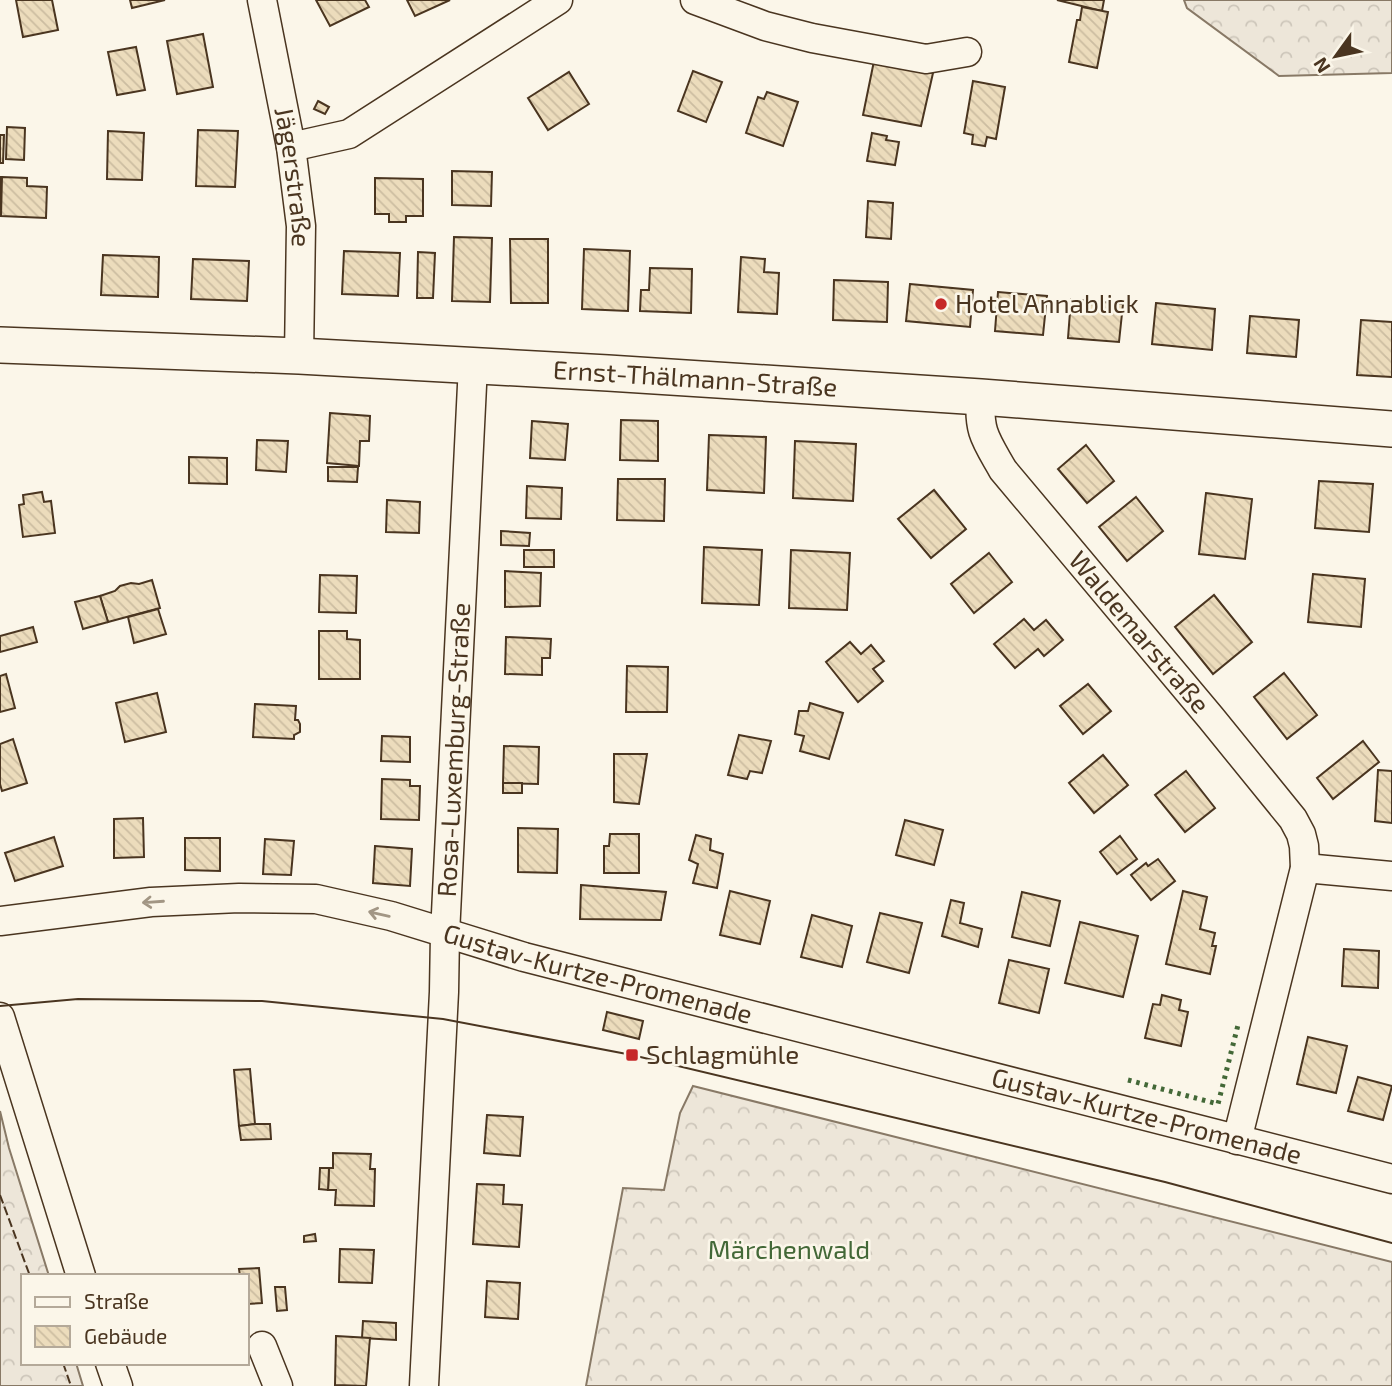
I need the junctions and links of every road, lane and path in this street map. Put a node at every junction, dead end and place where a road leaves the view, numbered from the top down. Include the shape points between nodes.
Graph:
1 (262, 0) edge
2 (558, 0) edge
3 (695, 0) edge
4 (967, 52) dead end
5 (291, 147) junction
6 (0, 345) edge
7 (299, 356) junction
8 (473, 365) junction
9 (981, 397) junction
10 (1392, 429) edge
11 (1305, 868) junction
12 (1392, 876) edge
13 (0, 921) edge
14 (444, 933) junction
15 (0, 1017) edge
16 (1237, 1140) junction
17 (1392, 1179) edge
18 (80, 1274) edge
19 (262, 1346) dead end
20 (111, 1365) edge
21 (118, 1386) edge
22 (278, 1386) edge
23 (424, 1386) edge

1 - 5 street, Jägerstraße
2 - 5 street via 349,134
3 - 4 street via 812,38 926,59
5 - 7 street, Jägerstraße via 301,226
6 - 7 main road, Ernst-Thälmann-Straße
7 - 8 main road, Ernst-Thälmann-Straße
8 - 9 main road, Ernst-Thälmann-Straße
8 - 14 street, Rosa-Luxemburg-Straße
9 - 10 main road, Ernst-Thälmann-Straße
9 - 11 street, Waldemarstraße via 981,428 1003,470 1293,819 1304,846
11 - 12 street
11 - 16 street, Waldemarstraße
14 -> 13 street, Gustav-Kurtze-Promenade via 316,899 151,902
14 - 16 street, Gustav-Kurtze-Promenade
14 - 23 street, Rosa-Luxemburg-Straße
15 - 18 street
16 - 17 street, Gustav-Kurtze-Promenade
19 - 22 street
20 - 21 street

